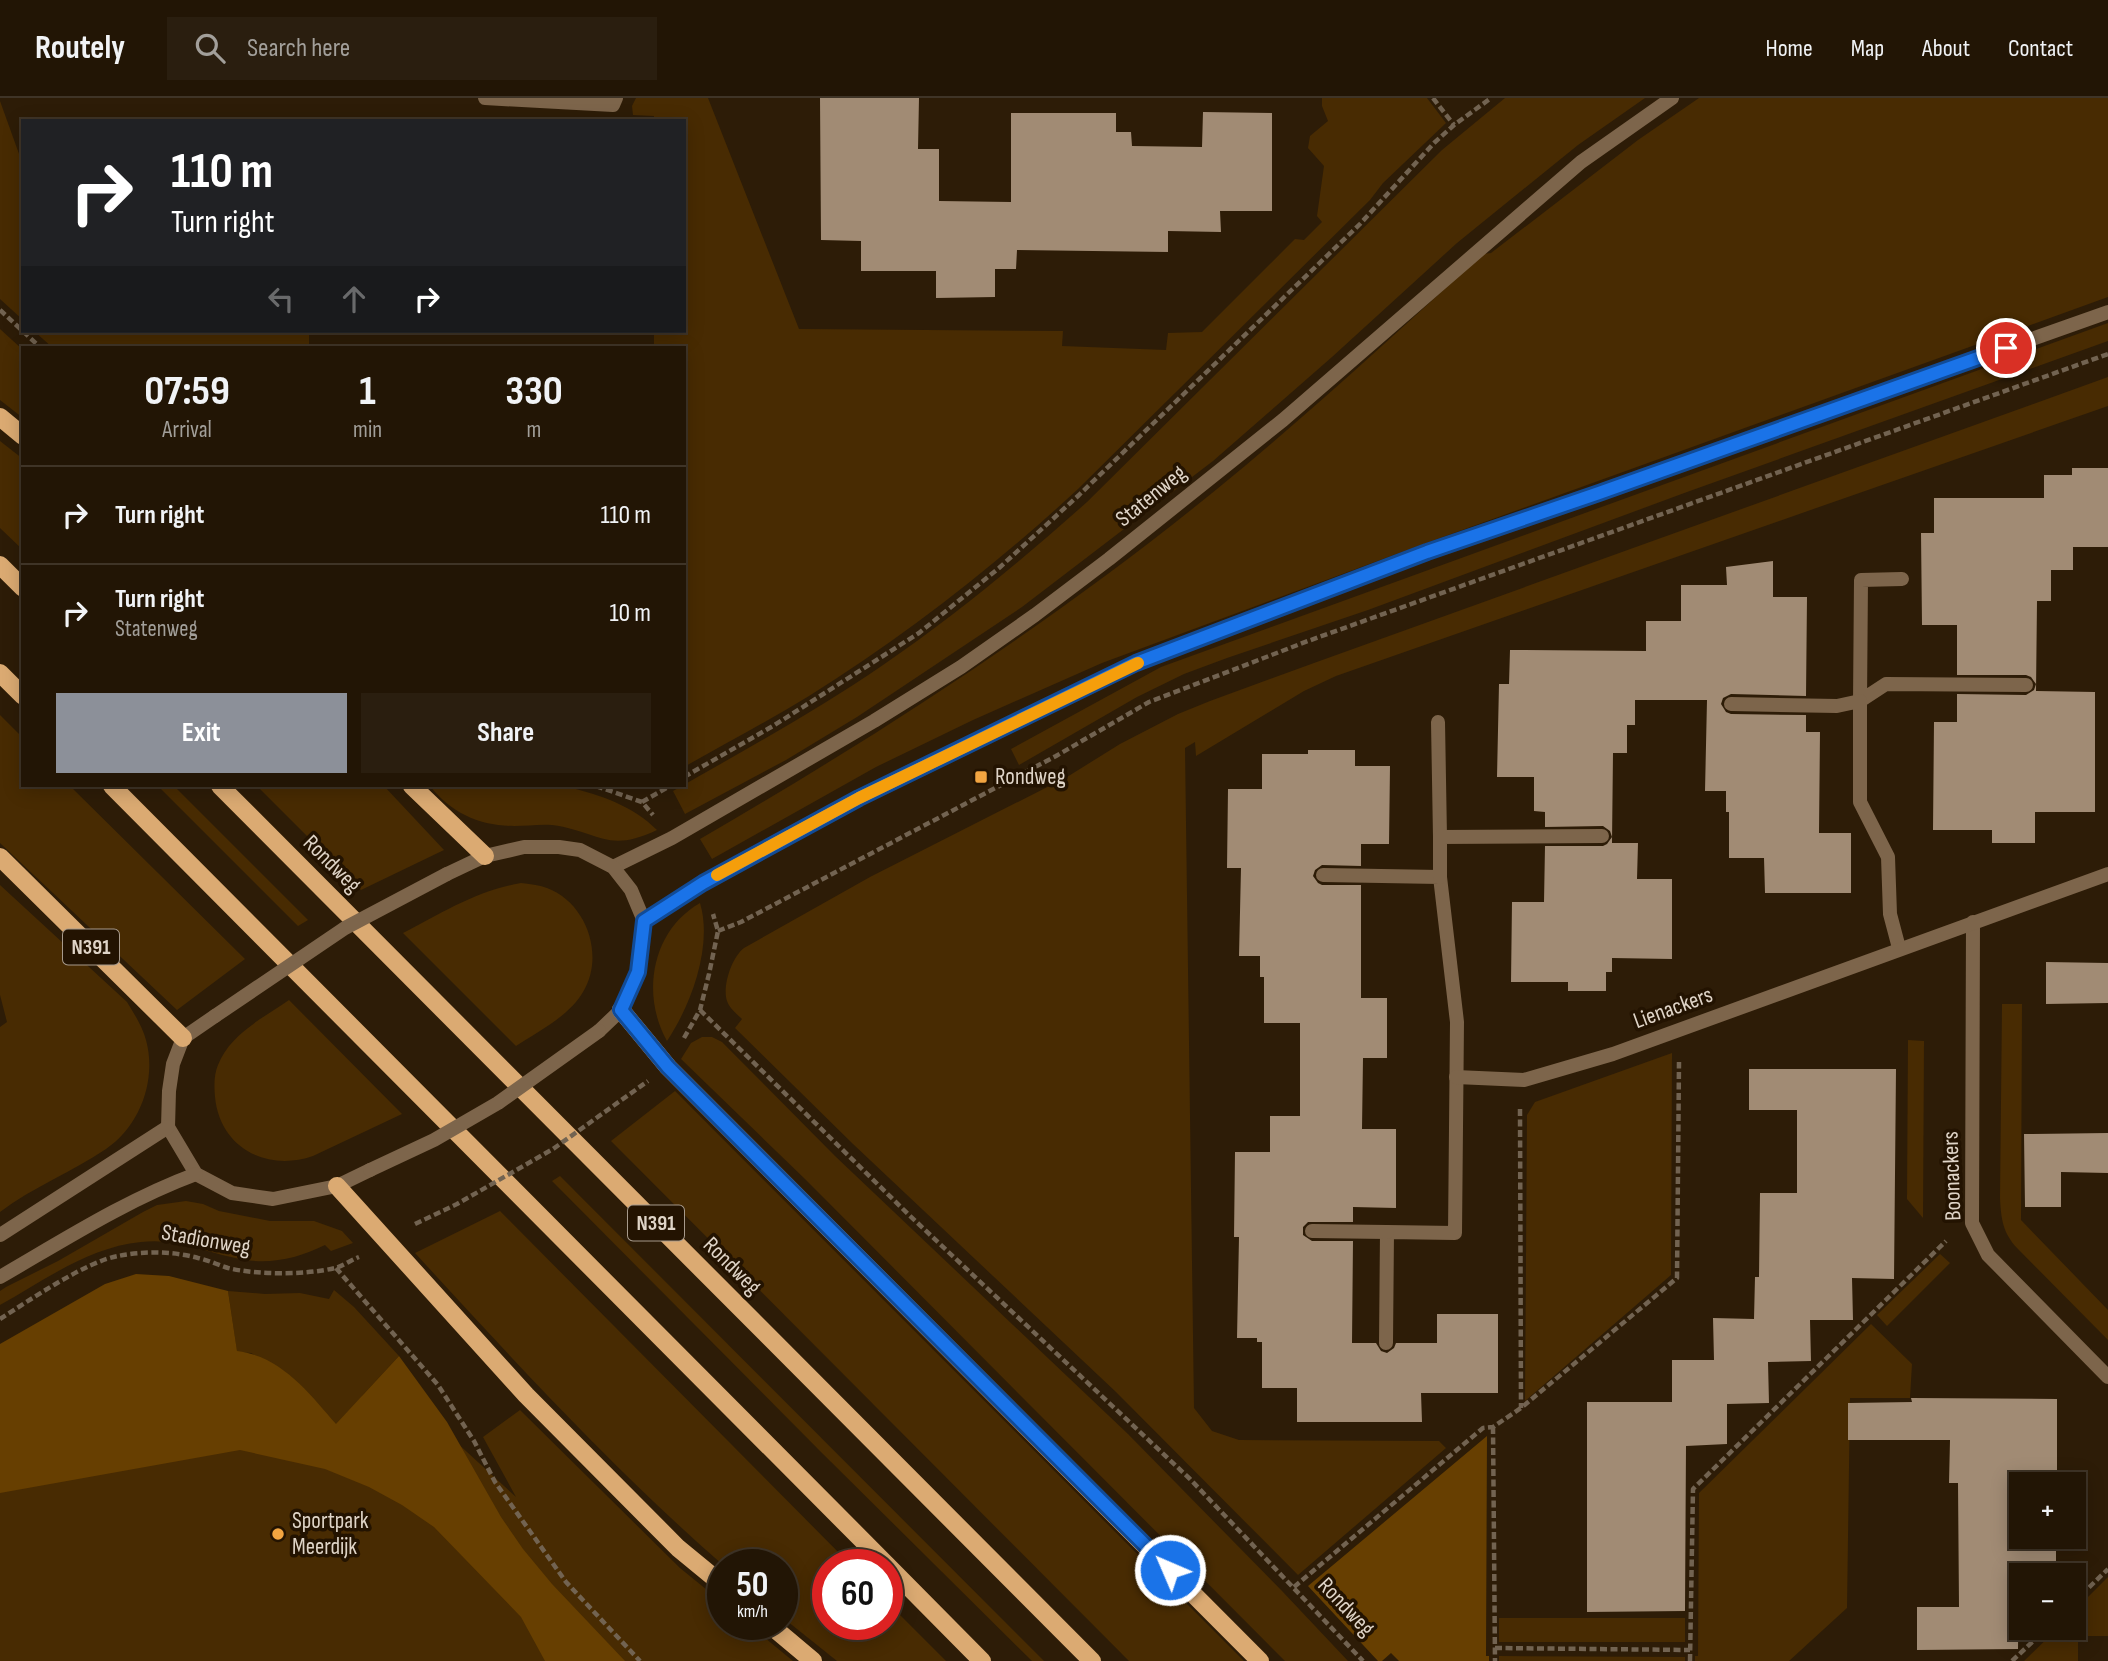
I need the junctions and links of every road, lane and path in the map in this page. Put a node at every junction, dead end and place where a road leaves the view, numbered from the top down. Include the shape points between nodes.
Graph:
1 (485, 98) edge
2 (616, 98) edge
3 (1433, 98) edge
4 (1491, 98) edge
5 (1672, 98) edge
6 (1454, 125) junction
7 (0, 310) edge
8 (2108, 312) edge
9 (21, 329) edge
10 (25, 333) edge
11 (39, 346) edge
12 (2108, 354) edge
13 (0, 417) edge
14 (21, 434) edge
15 (0, 565) edge
16 (1902, 579) dead end
17 (21, 586) edge
18 (0, 673) edge
19 (2026, 685) dead end
20 (21, 694) edge
21 (1860, 701) junction
22 (1731, 704) dead end
23 (1438, 722) dead end
24 (686, 777) edge
25 (113, 787) edge
26 (221, 787) edge
27 (413, 787) edge
28 (668, 787) edge
29 (642, 802) dead end
30 (1602, 836) dead end
31 (1440, 837) junction
32 (485, 856) junction
33 (0, 857) edge
34 (613, 867) junction
35 (2108, 874) edge
36 (1323, 875) dead end
37 (1440, 877) junction
38 (644, 921) junction
39 (1973, 922) junction
40 (719, 931) dead end
41 (1899, 948) junction
42 (621, 1010) junction
43 (700, 1010) dead end
44 (1679, 1030) junction
45 (183, 1038) junction
46 (1456, 1077) junction
47 (1524, 1080) junction
48 (648, 1081) dead end
49 (168, 1127) junction
50 (196, 1174) junction
51 (337, 1186) junction
52 (1972, 1223) junction
53 (415, 1224) dead end
54 (1312, 1231) dead end
55 (1387, 1232) junction
56 (0, 1235) edge
57 (0, 1277) edge
58 (0, 1319) edge
59 (1386, 1343) dead end
60 (2108, 1377) edge
61 (1521, 1408) junction
62 (1493, 1427) junction
63 (871, 1549) edge
64 (2108, 1569) edge
65 (707, 1572) edge
66 (903, 1581) edge
67 (1294, 1587) junction
68 (2086, 1590) edge
69 (788, 1640) edge
70 (2034, 1640) edge
71 (1495, 1648) junction
72 (1690, 1650) junction
73 (640, 1661) edge
74 (813, 1661) edge
75 (982, 1661) edge
76 (1092, 1661) edge
77 (1260, 1661) edge
78 (1363, 1661) edge
79 (1495, 1661) edge
80 (1690, 1661) edge
81 (2012, 1661) edge

1 - 2 street via 613,104
3 - 6 path
4 - 6 path
5 - 34 street, Statenweg via 1581,162 1283,419 1035,615 874,721
6 - 24 path via 1350,234 999,568 919,634
7 - 9 path
8 - 38 street via 1427,552 1136,663 859,798 703,883
10 - 11 path
12 - 40 path via 1149,702 1056,756
13 - 14 main road
15 - 17 main road
16 - 21 street via 1861,580
18 - 20 main road
19 - 21 street via 1886,684
21 - 22 street via 1837,706
21 - 41 street via 1860,802 1888,857 1890,914
23 - 31 street
25 - 63 main road
26 - 76 main road, Rondweg / N391
27 - 32 main road
28 - 29 path
30 - 31 street
31 - 37 street
32 - 34 street via 524,847 559,846 580,850
32 - 45 street, bridge via 345,928
33 - 45 main road, N391
34 - 38 street via 631,890
35 - 39 street, Lienackers
36 - 37 street
37 - 46 street via 1457,1022
38 - 42 street via 638,972
39 - 41 street, Lienackers
39 - 52 street, Boonackers
41 - 44 street, Lienackers
42 - 51 street, bridge via 498,1103
42 - 77 main road via 668,1067
43 - 67 path, Rondweg via 908,1214 1190,1479
44 - 47 street, Lienackers
44 - 61 path via 1676,1278
45 - 49 street via 173,1064
46 - 47 street, Lienackers
46 - 55 street via 1455,1233
47 - 61 path via 1519,1116
48 - 53 path, bridge via 553,1149
49 - 50 street
49 - 56 street
50 - 51 street via 232,1193 273,1199
50 - 57 street, Stadionweg via 97,1220
51 - 65 main road via 526,1395
52 - 60 street, Boonackers via 1988,1255
52 - 72 path via 1951,1236 1693,1489
54 - 55 street
55 - 59 street
58 - 73 path, Stadionweg via 85,1268 114,1256 176,1254 257,1273 336,1268 438,1385 495,1482 566,1583
61 - 62 path
62 - 67 path via 1483,1429
62 - 71 path
64 - 68 path
66 - 75 main road
67 - 78 path, Rondweg
69 - 74 main road
70 - 81 path
71 - 72 path
71 - 79 path
72 - 80 path

